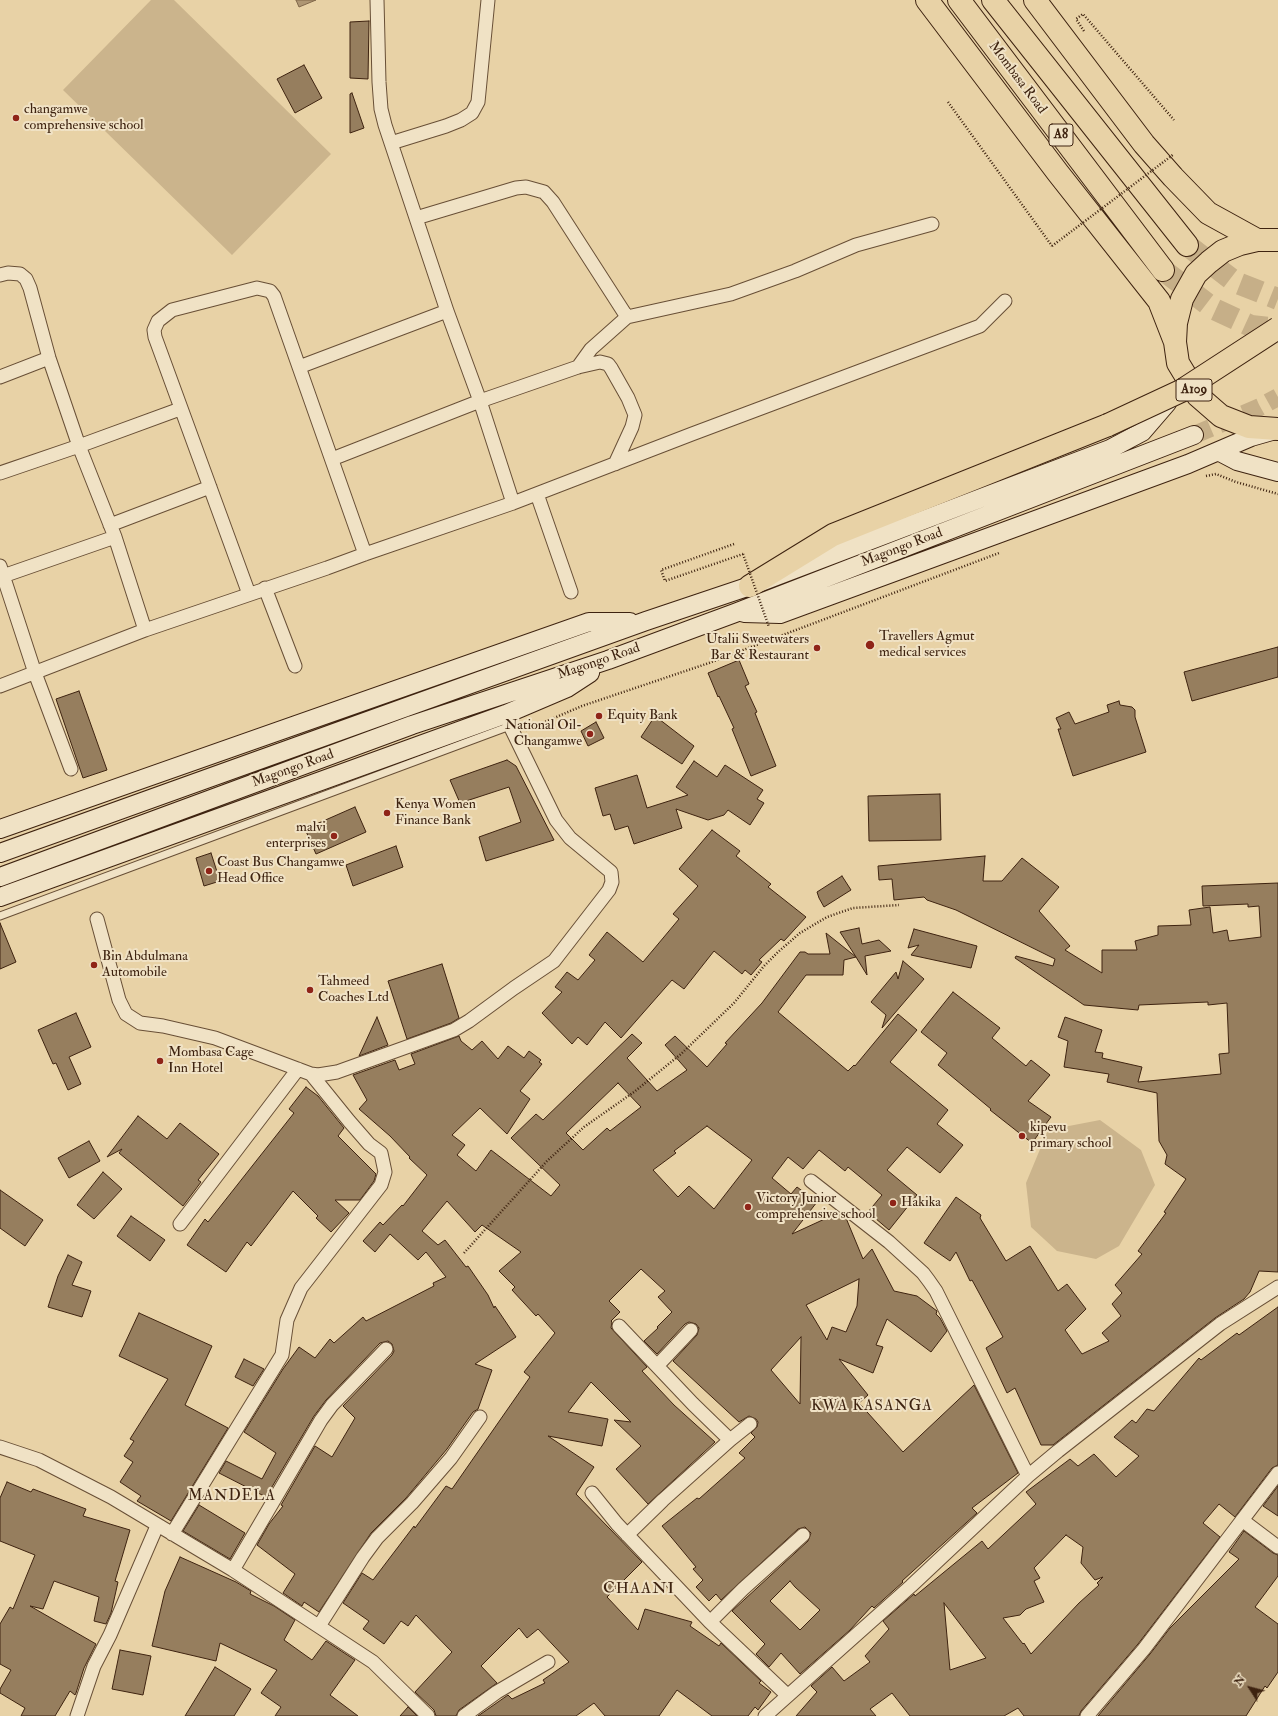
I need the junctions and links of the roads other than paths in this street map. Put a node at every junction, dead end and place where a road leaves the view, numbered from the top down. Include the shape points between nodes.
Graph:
1 (377, 0) edge
2 (488, 0) edge
3 (927, 0) edge
4 (959, 0) edge
5 (993, 0) edge
6 (1035, 0) edge
7 (391, 143) junction
8 (416, 218) junction
9 (932, 224) dead end
10 (1272, 239) edge
11 (1187, 245) tunnel mouth
12 (1163, 270) tunnel mouth
13 (0, 275) edge
14 (1005, 301) dead end
15 (447, 311) junction
16 (627, 317) junction
17 (1278, 328) edge
18 (1176, 352) junction
19 (49, 358) junction
20 (578, 366) junction
21 (299, 367) junction
22 (0, 377) edge
23 (480, 401) junction
24 (180, 408) junction
25 (1278, 429) edge
26 (1194, 435) tunnel mouth
27 (79, 446) junction
28 (1218, 451) junction
29 (332, 459) junction
30 (615, 464) junction
31 (0, 472) edge
32 (1278, 472) edge
33 (210, 487) junction
34 (537, 494) junction
35 (513, 503) junction
36 (110, 525) junction
37 (115, 537) junction
38 (365, 554) junction
39 (2, 571) edge
40 (750, 586) junction
41 (265, 588) junction
42 (571, 592) dead end
43 (249, 594) junction
44 (736, 613) junction
45 (646, 621) junction
46 (145, 630) junction
47 (608, 660) junction
48 (295, 666) dead end
49 (35, 673) junction
50 (0, 686) edge
51 (510, 725) junction
52 (71, 769) dead end
53 (0, 829) edge
54 (0, 853) edge
55 (0, 877) edge
56 (0, 897) edge
57 (0, 916) edge
58 (97, 919) dead end
59 (298, 1069) junction
60 (312, 1074) junction
61 (811, 1181) dead end
62 (180, 1224) dead end
63 (1278, 1287) edge
64 (619, 1326) dead end
65 (692, 1330) dead end
66 (386, 1350) dead end
67 (657, 1366) junction
68 (480, 1417) dead end
69 (750, 1424) dead end
70 (730, 1440) junction
71 (0, 1447) edge
72 (1278, 1473) edge
73 (1028, 1476) junction
74 (592, 1493) dead end
75 (1242, 1520) junction
76 (157, 1526) junction
77 (172, 1534) junction
78 (627, 1535) junction
79 (803, 1535) dead end
80 (1278, 1547) edge
81 (233, 1570) junction
82 (710, 1622) junction
83 (319, 1626) junction
84 (548, 1662) dead end
85 (788, 1695) junction
86 (77, 1716) edge
87 (428, 1716) edge
88 (464, 1716) edge
89 (765, 1716) edge
90 (1087, 1716) edge

1 - 7 street via 381,109
2 - 7 street via 478,102 472,113 446,126
3 - 18 highway via 1053,167 1159,301
4 - 12 highway, Mombasa Road / A8
5 - 11 highway, Mombasa Road / A8
6 - 10 highway via 1144,144 1208,213
7 - 8 street
8 - 15 street
8 - 16 street via 516,188 526,187 544,192
9 - 16 street via 856,245 789,274 731,294
10 - 18 highway via 1240,244 1223,251 1196,274 1182,299 1176,323
13 - 19 street via 8,272 26,279
14 - 30 street via 980,326
15 - 21 street
15 - 23 street
16 - 20 street via 591,349
17 - 40 highway, bridge via 1181,391 1108,425 833,535
18 - 25 highway, A109 via 1198,396 1221,416 1249,427
18 - 40 main road, Magongo Road via 1177,379 1167,403 1142,432 1110,449
19 - 22 street
19 - 27 street
20 - 23 street
20 - 30 street via 596,362 608,364 634,410 632,427
21 - 24 street via 274,296 264,288 172,310 158,322 154,337
21 - 29 street
23 - 29 street
23 - 35 street
24 - 27 street
24 - 33 street
25 - 28 main road
26 - 44 main road, Magongo Road
27 - 31 street
27 - 36 street
28 - 32 main road via 1237,461
28 - 44 main road via 780,614
29 - 38 street
30 - 34 street
33 - 36 street
33 - 43 street
34 - 35 street
34 - 42 street
35 - 38 street
36 - 37 street
37 - 39 street
37 - 46 street
38 - 41 street
39 - 49 street
40 - 45 main road, Magongo Road
41 - 43 street
41 - 48 street
43 - 46 street
44 - 47 main road, Magongo Road
45 - 53 main road via 589,622
45 - 54 main road, Magongo Road
46 - 49 street
47 - 51 main road
47 - 55 main road, Magongo Road via 412,725
49 - 50 street
49 - 52 street
51 - 56 main road
51 - 57 lane
51 - 60 street via 556,820 570,838 611,872 612,882 609,890 554,961 469,1021 454,1030 337,1072
58 - 59 street via 119,1000 126,1014 133,1020 215,1038
59 - 60 street
59 - 62 street
60 - 77 street via 348,1121 369,1144 381,1152 385,1172 383,1179 381,1185 301,1288 287,1320 282,1355
61 - 73 street via 889,1242 929,1281
63 - 73 street via 1220,1324
64 - 67 street
65 - 67 street
66 - 81 street via 332,1405 321,1420
67 - 70 street
68 - 83 street via 412,1503 377,1538
69 - 70 street
70 - 78 street
71 - 76 street via 39,1460 111,1497
72 - 75 street
73 - 85 street via 911,1586
74 - 78 street
75 - 80 street
75 - 90 street via 1144,1649
76 - 77 street
76 - 86 street via 94,1666
77 - 81 street
78 - 82 street
79 - 82 street
81 - 83 street
82 - 85 street
83 - 87 street via 373,1662
84 - 88 street via 497,1692
85 - 89 street

